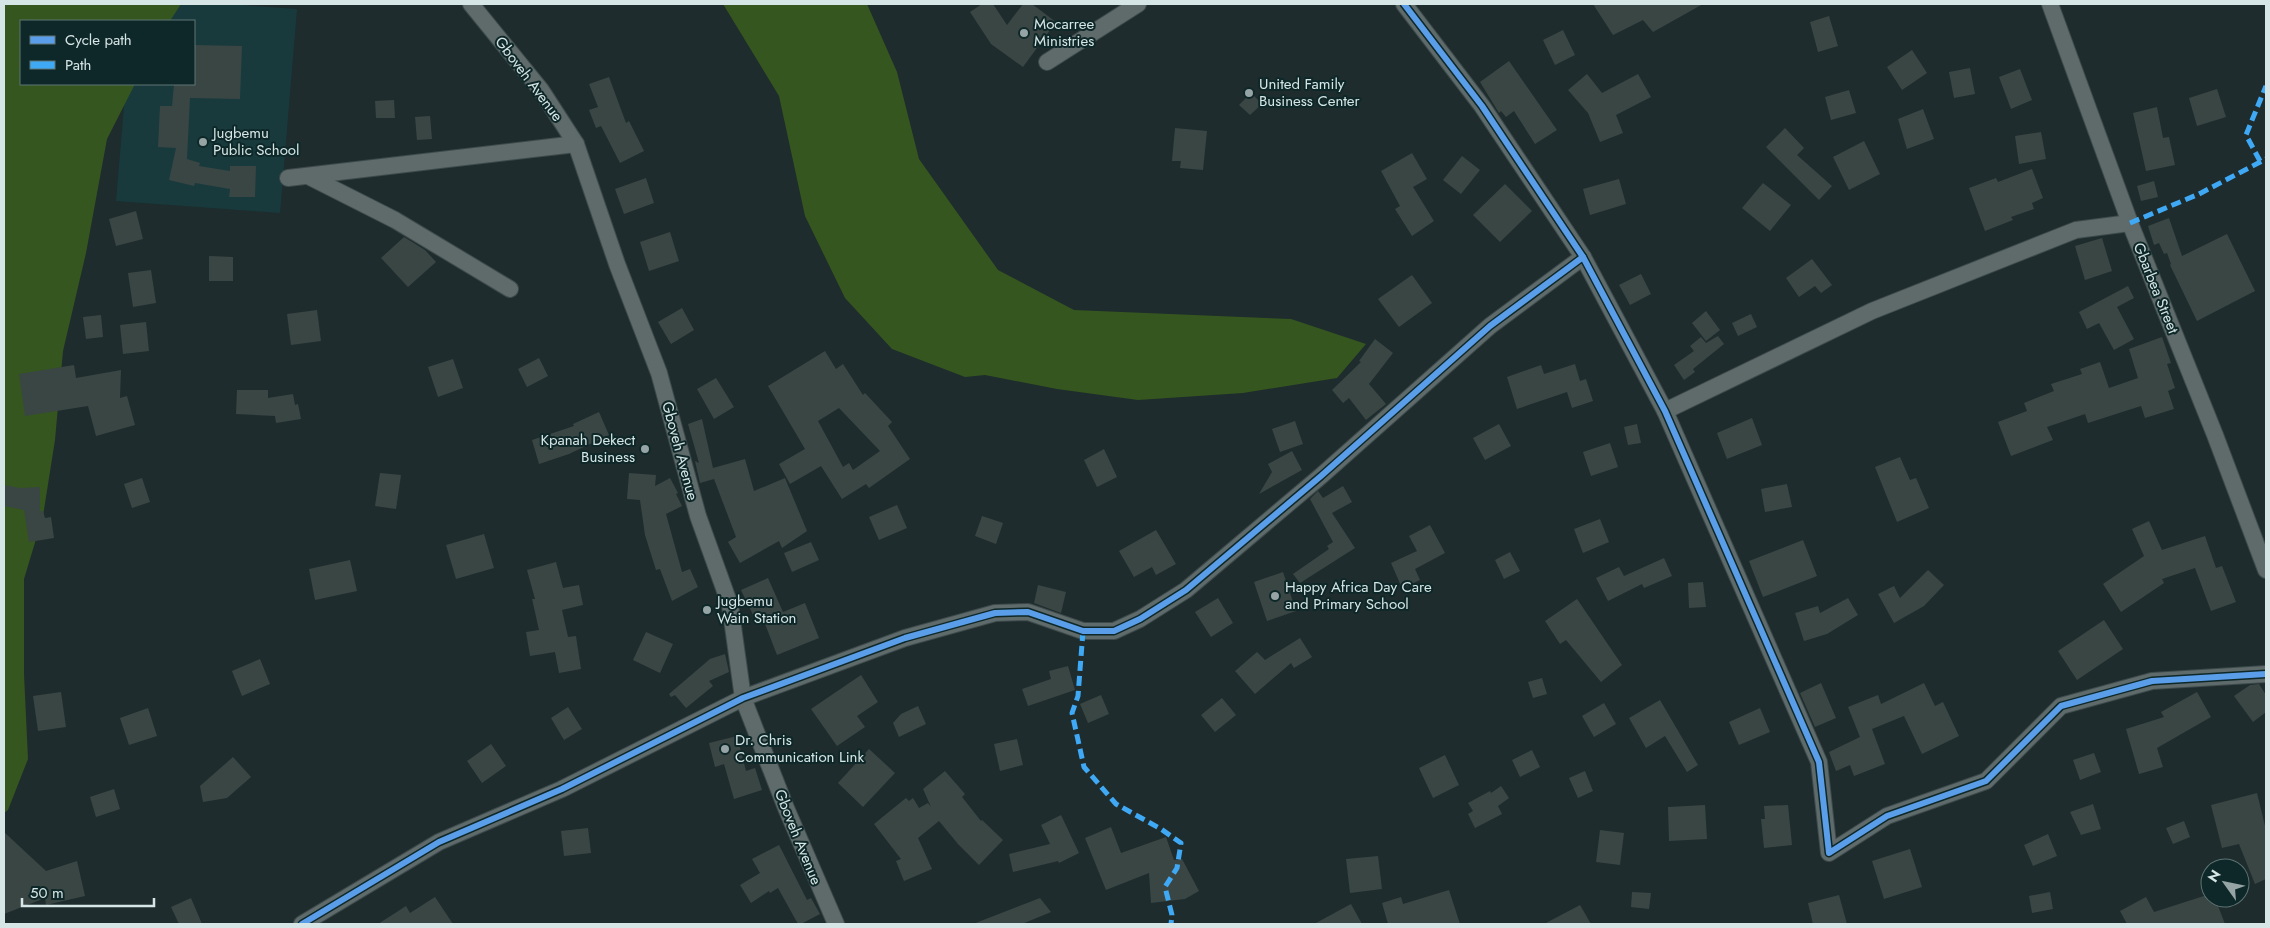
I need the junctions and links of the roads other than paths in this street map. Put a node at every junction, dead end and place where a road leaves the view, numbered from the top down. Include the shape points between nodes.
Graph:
1 (471, 4) edge
2 (1138, 4) edge
3 (1404, 4) edge
4 (2050, 4) edge
5 (1047, 62) dead end
6 (576, 144) junction
7 (308, 176) junction
8 (288, 178) dead end
9 (2130, 223) junction
10 (1583, 257) junction
11 (510, 289) dead end
12 (1665, 411) junction
13 (2266, 570) edge
14 (2266, 674) edge
15 (743, 698) junction
16 (302, 924) edge
17 (836, 924) edge

1 - 6 street, Gboveh Avenue via 541,90
2 - 5 street
3 - 10 street via 1482,106
4 - 9 street, Gbarbea Street
6 - 7 street
6 - 15 street, Gboveh Avenue via 659,373 698,516 730,605
7 - 8 street
7 - 11 street via 395,220
9 - 12 street via 2076,230 1872,311
9 - 13 street, Gbarbea Street via 2216,435
10 - 12 street
10 - 15 street via 1490,326 1186,590 1140,619 1114,631 1083,631 1028,612 994,613 905,638
12 - 14 street via 1819,762 1829,853 1887,816 1986,781 2061,706 2152,681
15 - 16 street via 562,789 439,842
15 - 17 street, Gboveh Avenue

